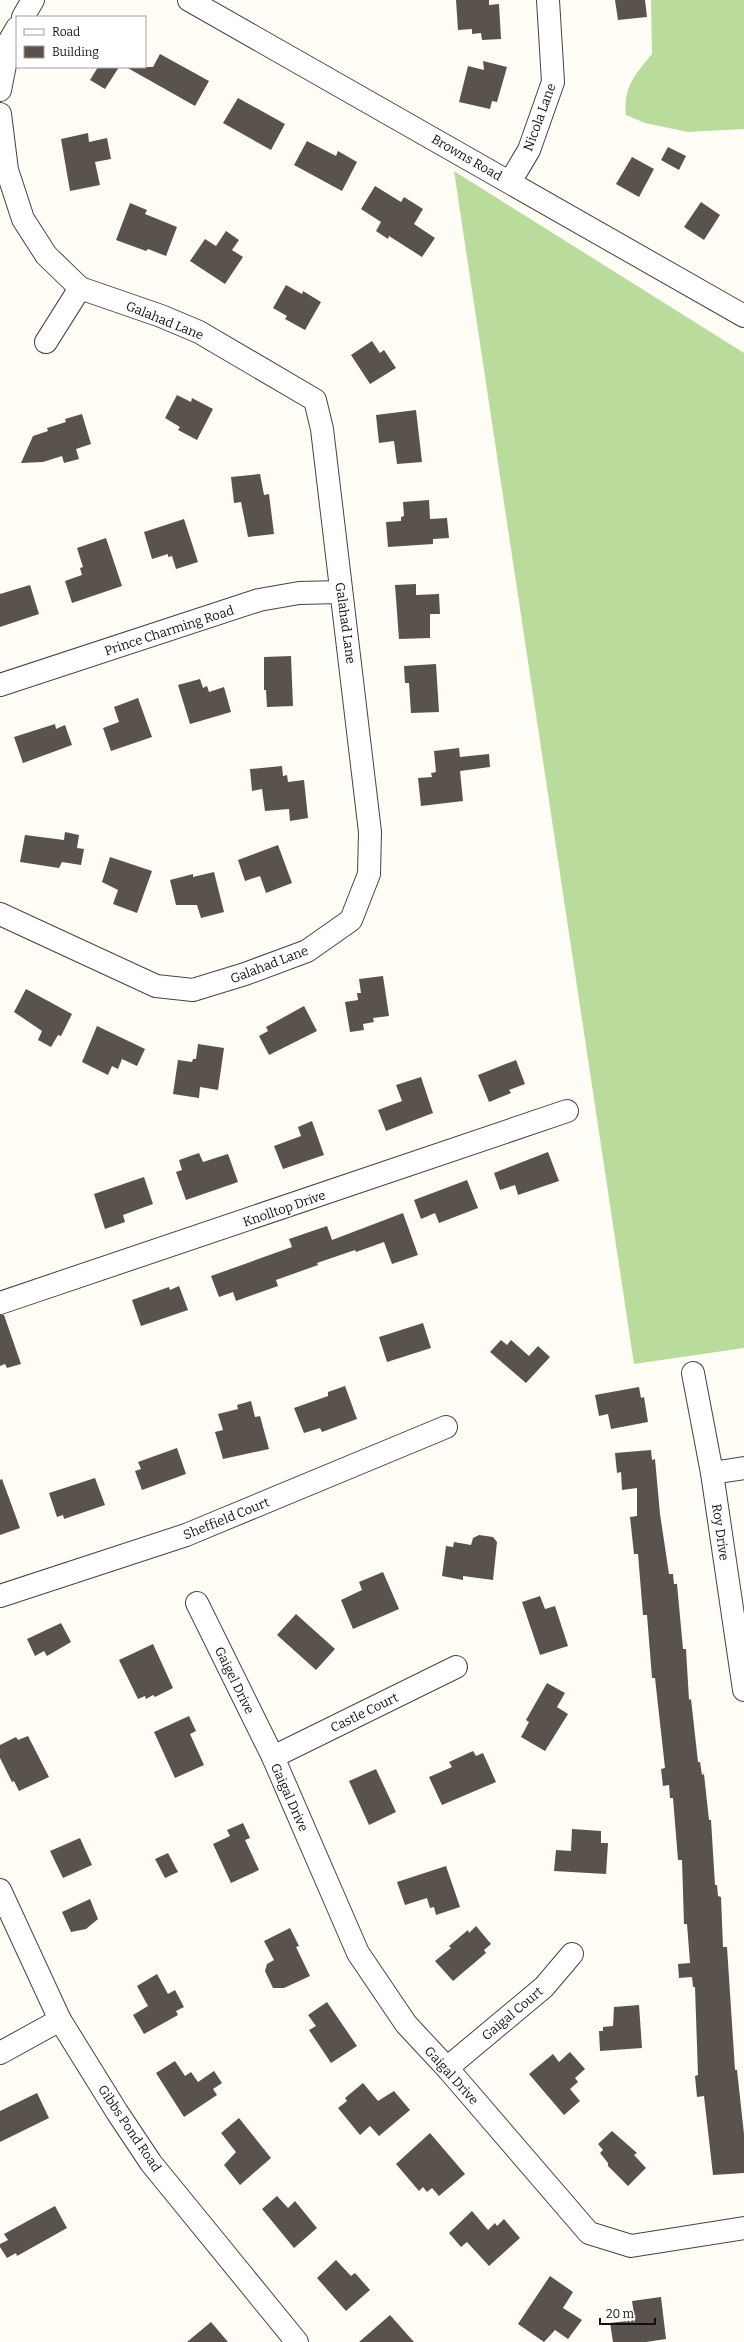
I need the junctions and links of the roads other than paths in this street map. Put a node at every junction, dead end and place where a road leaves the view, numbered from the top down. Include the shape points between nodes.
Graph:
1 (32, 0) edge
2 (189, 0) edge
3 (548, 0) edge
4 (24, 16) edge
5 (16, 30) edge
6 (0, 90) edge
7 (0, 114) edge
8 (510, 182) junction
9 (80, 288) junction
10 (744, 316) edge
11 (46, 342) dead end
12 (341, 592) junction
13 (0, 685) edge
14 (0, 914) edge
15 (567, 1111) dead end
16 (0, 1303) edge
17 (693, 1373) dead end
18 (446, 1427) dead end
19 (744, 1468) edge
20 (712, 1473) junction
21 (0, 1596) edge
22 (197, 1603) dead end
23 (456, 1667) dead end
24 (744, 1690) edge
25 (273, 1757) junction
26 (0, 1890) edge
27 (572, 1954) dead end
28 (60, 2020) junction
29 (0, 2053) edge
30 (447, 2068) junction
31 (744, 2228) edge
32 (297, 2342) edge

1 - 4 street
2 - 8 street, Browns Road
3 - 8 street, Nicola Lane via 553,82 529,150
5 - 6 street via 10,40
7 - 9 street, Galahad Lane via 7,170 23,219 46,255
8 - 10 street, Browns Road
9 - 11 street
9 - 12 street, Galahad Lane via 199,332 315,400 322,429
12 - 13 street, Prince Charming Road via 299,593 259,600
12 - 14 street, Galahad Lane via 370,832 369,874 351,920 306,951 193,990 156,986
15 - 16 street, Knolltop Drive
17 - 20 street, Roy Drive
18 - 21 street, Sheffield Court via 186,1535
19 - 20 street
20 - 24 street, Roy Drive
22 - 25 street, Gaigel Drive
23 - 25 street, Castle Court
25 - 30 street, Gaigal Drive via 358,1953 406,2024
26 - 28 street, Gibbs Pond Road
27 - 30 street, Gaigal Court via 544,1987
28 - 29 street
28 - 32 street, Gibbs Pond Road via 151,2163
30 - 31 street, Gaigal Drive via 589,2233 631,2246

